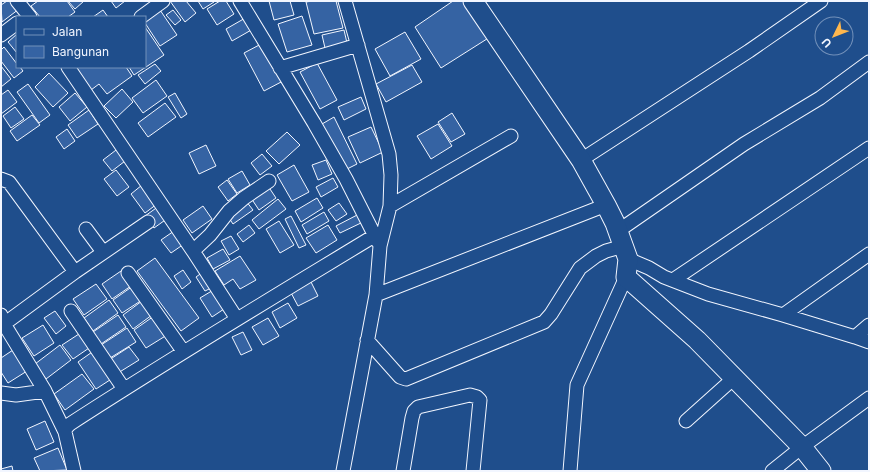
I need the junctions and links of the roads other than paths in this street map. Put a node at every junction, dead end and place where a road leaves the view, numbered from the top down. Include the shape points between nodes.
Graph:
1 (17, 1) edge
2 (240, 1) edge
3 (345, 1) edge
4 (473, 1) edge
5 (821, 1) edge
6 (159, 2) edge
7 (28, 16) edge
8 (142, 16) edge
9 (16, 25) edge
10 (1, 35) edge
11 (358, 45) junction
12 (869, 62) edge
13 (69, 68) edge
14 (280, 68) junction
15 (510, 136) dead end
16 (869, 148) edge
17 (581, 160) junction
18 (1, 179) edge
19 (269, 181) dead end
20 (606, 205) junction
21 (390, 206) junction
22 (148, 222) dead end
23 (86, 229) dead end
24 (377, 241) junction
25 (193, 251) junction
26 (103, 252) junction
27 (620, 252) junction
28 (869, 254) edge
29 (75, 272) junction
30 (128, 273) dead end
31 (673, 280) junction
32 (376, 295) junction
33 (71, 311) dead end
34 (783, 315) junction
35 (3, 319) edge
36 (237, 319) junction
37 (869, 325) edge
38 (855, 337) junction
39 (367, 340) junction
40 (869, 342) edge
41 (183, 352) junction
42 (734, 378) junction
43 (124, 389) junction
44 (45, 391) junction
45 (1, 393) edge
46 (869, 398) edge
47 (686, 421) dead end
48 (65, 432) junction
49 (802, 447) junction
50 (74, 471) edge
51 (343, 471) edge
52 (403, 471) edge
53 (474, 471) edge
54 (570, 471) edge
55 (772, 471) edge
56 (821, 471) edge

1 - 7 street
2 - 14 street
3 - 11 street
4 - 17 street
5 - 17 street
6 - 8 street
9 - 10 street
11 - 14 street
11 - 21 street via 389,154
12 - 27 street via 820,98 744,144
13 - 25 street
14 - 24 street via 346,179
15 - 21 street
16 - 31 street
17 - 20 street
18 - 29 street via 9,182
19 - 25 street via 229,211 210,236
20 - 27 street
20 - 32 street
21 - 24 street
22 - 26 street
23 - 26 street
24 - 32 street
24 - 36 street
25 - 36 street
26 - 29 street
27 - 31 street
27 - 39 street via 596,256 580,268 544,322 406,379 400,377
27 - 42 street
27 - 54 street via 577,385
28 - 34 street
29 - 35 street
30 - 41 street
31 - 34 street via 708,294
32 - 39 street
33 - 43 street
34 - 38 street
35 - 44 street
36 - 41 street
37 - 38 street
38 - 40 street
39 - 51 street
41 - 43 street
42 - 47 street
42 - 49 street
43 - 48 street via 70,424
44 - 45 street via 16,395
44 - 48 street
46 - 49 street
48 - 50 street
49 - 55 street
49 - 56 street
52 - 53 street via 414,411 418,407 470,395 480,400

